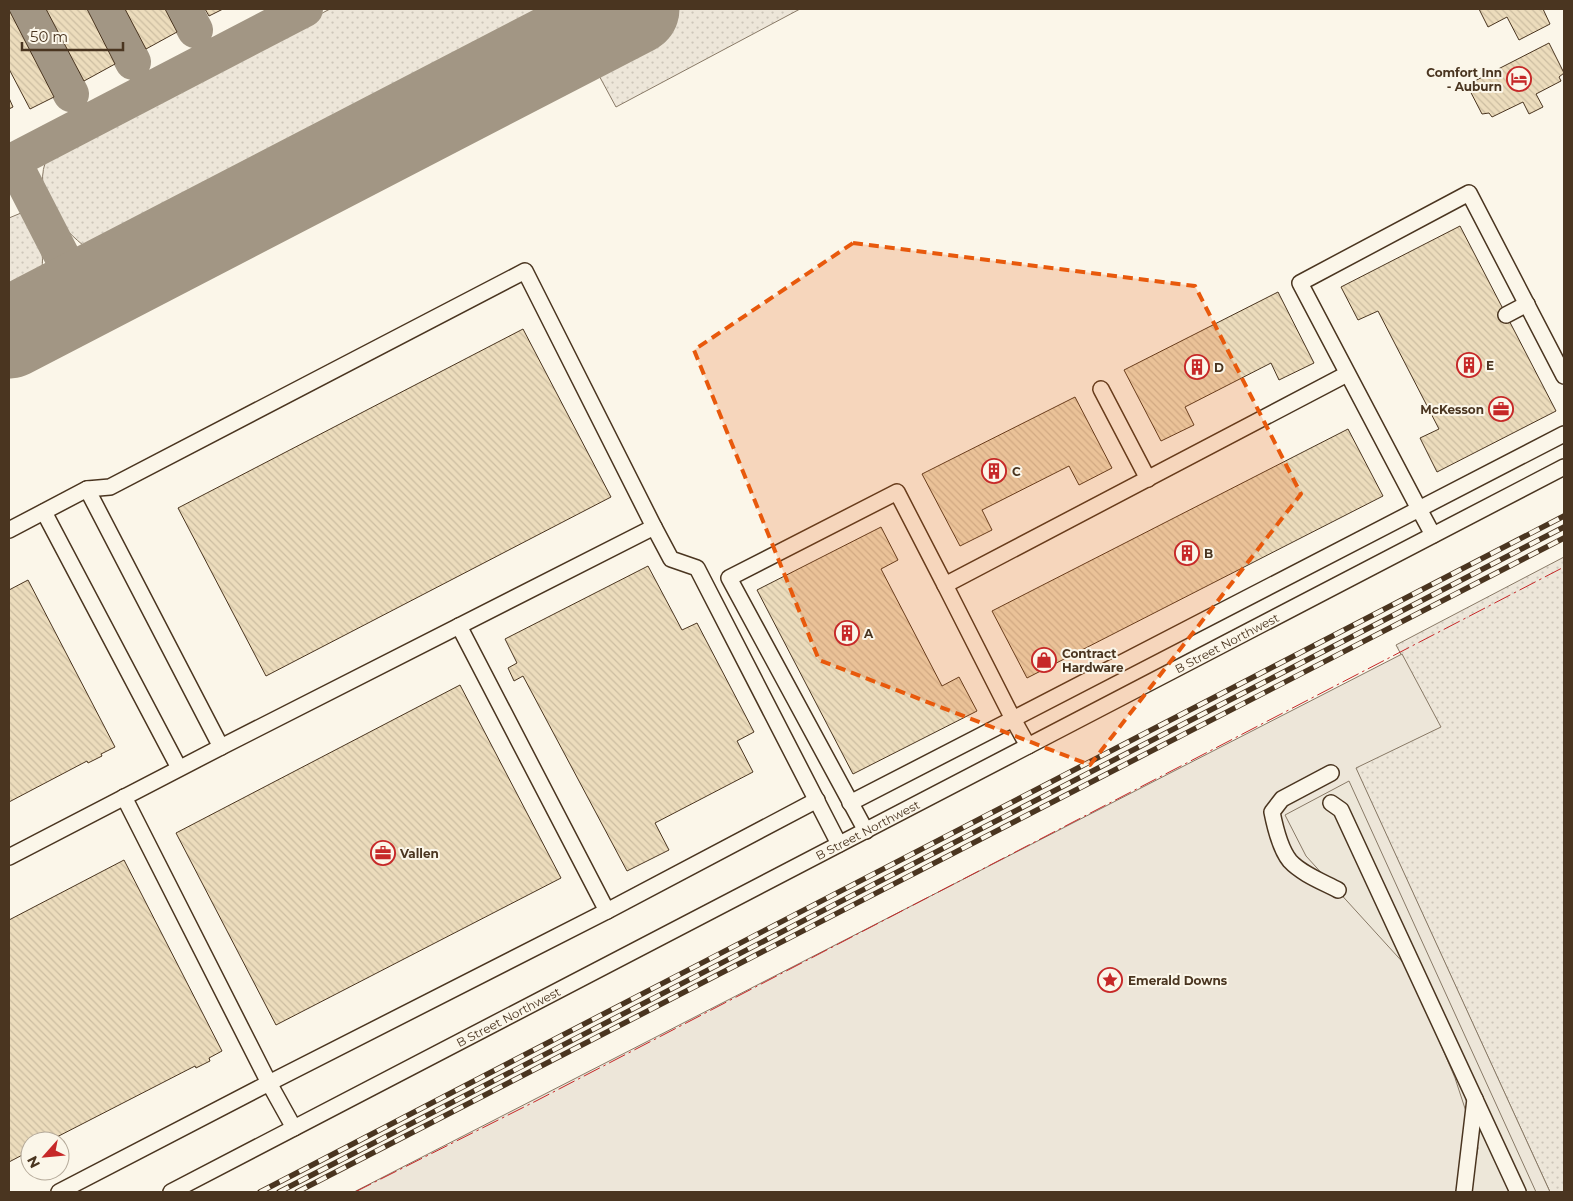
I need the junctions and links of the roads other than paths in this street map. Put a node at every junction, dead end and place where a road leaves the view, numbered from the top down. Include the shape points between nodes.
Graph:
1 (1527, 304) junction
2 (1506, 314) dead end
3 (1347, 374) junction
4 (1564, 376) edge
5 (1101, 389) dead end
6 (1564, 434) edge
7 (1564, 467) edge
8 (1148, 479) junction
9 (87, 489) junction
10 (1419, 510) junction
11 (44, 512) junction
12 (654, 527) junction
13 (9, 530) edge
14 (1433, 535) junction
15 (945, 585) junction
16 (459, 626) junction
17 (1014, 719) junction
18 (1028, 746) junction
19 (221, 747) junction
20 (179, 768) junction
21 (1331, 773) dead end
22 (124, 797) junction
23 (817, 800) junction
24 (850, 803) junction
25 (1331, 803) dead end
26 (866, 831) junction
27 (839, 844) junction
28 (9, 857) edge
29 (1338, 890) dead end
30 (607, 911) junction
31 (269, 1083) junction
32 (1475, 1098) junction
33 (294, 1128) junction
34 (59, 1192) edge
35 (170, 1192) edge
36 (1464, 1192) edge
37 (1518, 1192) edge

1 - 2 street
1 - 3 street via 1469,194 1300,283
1 - 4 street
3 - 8 street
3 - 10 street
5 - 8 street
6 - 10 street
7 - 14 street, B Street Northwest
8 - 15 street
9 - 11 street
9 - 12 street via 110,487 525,271
9 - 19 street
10 - 14 street
10 - 17 street
11 - 13 street
11 - 20 street
12 - 16 street
12 - 23 street via 672,559 697,568
14 - 18 street, B Street Northwest
15 - 17 street
15 - 24 street via 897,492 729,578
16 - 19 street
16 - 30 street
17 - 18 street
17 - 24 street
18 - 26 street, B Street Northwest
19 - 20 street
20 - 22 street
21 - 29 street via 1282,799 1272,812 1290,860
22 - 28 street
22 - 31 street
23 - 27 street
23 - 30 street
24 - 26 street
25 - 32 street via 1340,810
26 - 27 street, B Street Northwest
27 - 33 street, B Street Northwest
30 - 31 street
31 - 33 street
31 - 34 street
32 - 36 street
32 - 37 street
33 - 35 street, B Street Northwest

